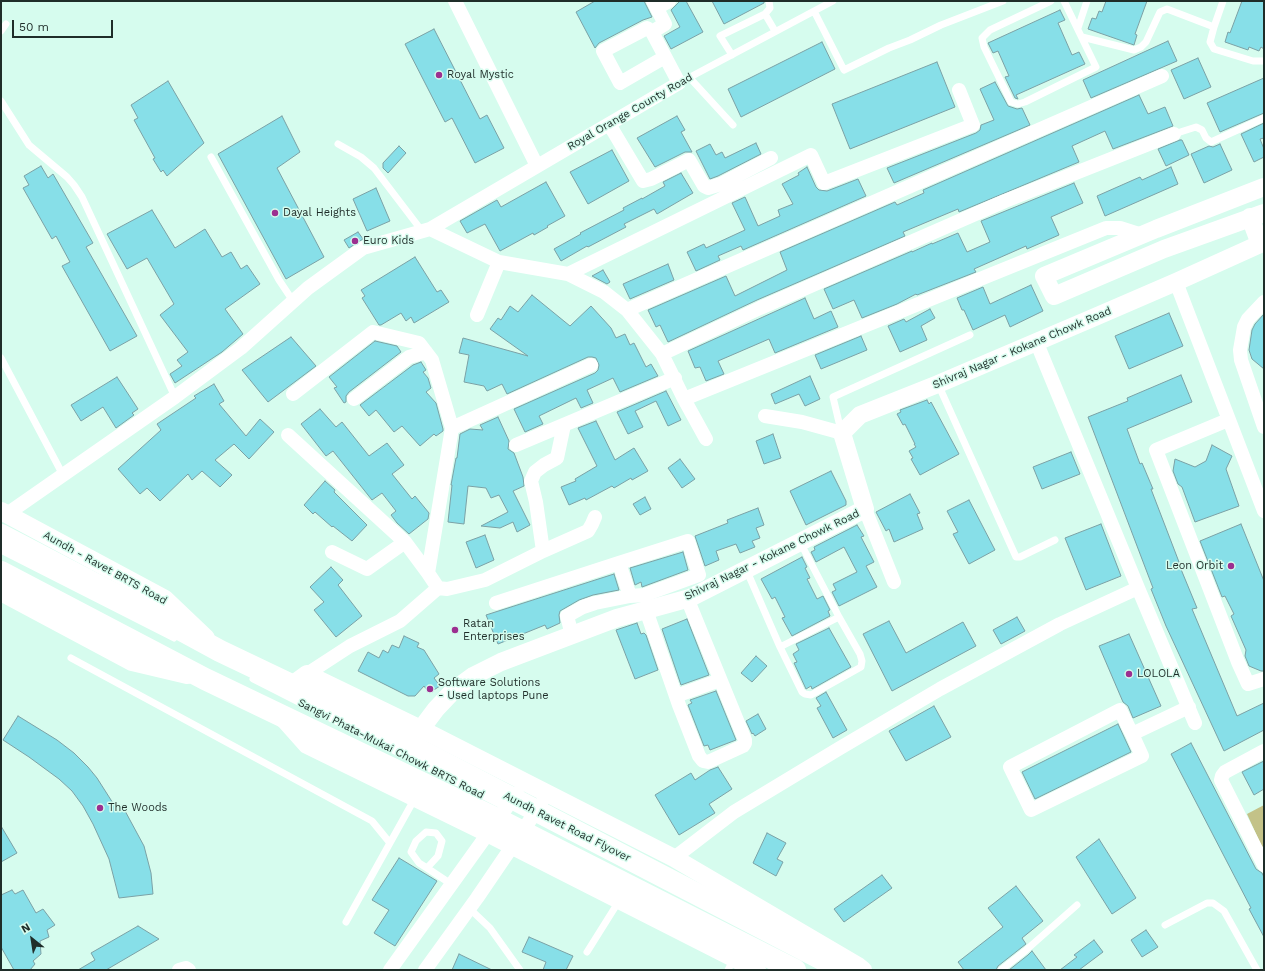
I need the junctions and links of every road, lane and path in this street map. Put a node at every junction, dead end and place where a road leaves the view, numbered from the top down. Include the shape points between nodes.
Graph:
1 (455, 1) edge
2 (769, 1) edge
3 (833, 1) edge
4 (1003, 1) edge
5 (1050, 1) edge
6 (1064, 1) edge
7 (1087, 1) edge
8 (1223, 1) edge
9 (660, 3) edge
10 (814, 11) junction
11 (765, 14) junction
12 (6, 24) dead end
13 (1214, 27) junction
14 (1078, 28) junction
15 (1, 31) edge
16 (775, 31) junction
17 (652, 32) junction
18 (1082, 37) junction
19 (732, 55) junction
20 (665, 57) junction
21 (1264, 61) edge
22 (1162, 76) dead end
23 (684, 80) junction
24 (959, 90) dead end
25 (1, 101) edge
26 (1264, 118) edge
27 (609, 124) junction
28 (733, 125) dead end
29 (1174, 134) joint
30 (338, 144) dead end
31 (211, 157) dead end
32 (771, 158) dead end
33 (537, 166) junction
34 (1264, 187) edge
35 (1257, 215) edge
36 (426, 230) junction
37 (1149, 232) junction
38 (1263, 246) edge
39 (1164, 249) junction
40 (499, 262) junction
41 (568, 274) junction
42 (1176, 282) junction
43 (293, 301) junction
44 (1264, 302) edge
45 (627, 310) junction
46 (477, 315) dead end
47 (970, 335) dead end
48 (1036, 341) junction
49 (426, 352) junction
50 (662, 354) junction
51 (1, 358) edge
52 (591, 365) dead end
53 (675, 378) junction
54 (938, 384) junction
55 (293, 394) dead end
56 (175, 397) junction
57 (354, 399) dead end
58 (684, 399) junction
59 (765, 416) dead end
60 (1228, 420) junction
61 (564, 425) junction
62 (1264, 427) edge
63 (452, 428) junction
64 (842, 433) junction
65 (288, 435) dead end
66 (706, 439) dead end
67 (516, 445) dead end
68 (63, 475) junction
69 (865, 509) junction
70 (1264, 511) edge
71 (4, 512) edge
72 (594, 517) dead end
73 (1, 535) edge
74 (1055, 540) dead end
75 (405, 542) junction
76 (800, 542) junction
77 (1, 550) edge
78 (543, 551) junction
79 (332, 552) dead end
80 (619, 563) junction
81 (746, 569) junction
82 (1, 572) edge
83 (428, 573) junction
84 (894, 582) dead end
85 (438, 588) junction
86 (1138, 588) junction
87 (1, 592) edge
88 (630, 596) junction
89 (687, 598) junction
90 (496, 603) dead end
91 (646, 610) junction
92 (839, 617) junction
93 (572, 635) junction
94 (182, 643) dead end
95 (780, 647) junction
96 (220, 651) junction
97 (71, 658) dead end
98 (245, 674) dead end
99 (205, 679) junction
100 (299, 679) junction
101 (1264, 679) edge
102 (720, 680) junction
103 (676, 696) junction
104 (1188, 707) junction
105 (330, 711) junction
106 (282, 716) junction
107 (1195, 723) dead end
108 (421, 729) junction
109 (1132, 734) junction
110 (1264, 751) edge
111 (524, 783) junction
112 (548, 794) junction
113 (415, 798) junction
114 (515, 812) dead end
115 (522, 816) dead end
116 (536, 823) dead end
117 (487, 833) junction
118 (390, 843) junction
119 (512, 847) junction
120 (674, 858) junction
121 (1264, 865) edge
122 (427, 868) junction
123 (451, 884) junction
124 (620, 901) junction
125 (1078, 905) dead end
126 (470, 909) junction
127 (346, 922) dead end
128 (1165, 925) dead end
129 (587, 952) dead end
130 (731, 964) edge
131 (179, 970) edge
132 (189, 970) edge
133 (390, 970) edge
134 (425, 970) edge
135 (520, 970) edge
136 (757, 970) edge
137 (795, 970) edge
138 (843, 970) edge
139 (863, 970) edge
140 (1001, 970) edge
141 (1256, 970) edge

1 - 33 street
2 - 11 lane via 770,8
3 - 10 lane, Royal Orange County Road
4 - 10 lane via 941,25 844,70
5 - 18 lane via 990,30 982,38 1011,102 1026,102 1096,67
6 - 14 lane
7 - 14 lane
8 - 13 lane
9 - 17 street via 665,24
10 - 16 lane, Royal Orange County Road
11 - 16 lane
11 - 19 lane via 720,36
12 - 15 lane
13 - 18 lane via 1167,10 1160,12 1146,42 1134,50
13 - 21 lane via 1210,42 1214,49 1253,61
14 - 18 lane
16 - 19 lane, Royal Orange County Road
17 - 20 street
17 - 20 street via 647,28 603,51 620,82
19 - 23 lane, Royal Orange County Road
20 - 23 street
22 - 45 street
23 - 27 street, Royal Orange County Road
23 - 28 lane
24 - 41 street via 973,125 824,183 811,155
25 - 56 lane via 29,145 67,177 82,197
26 - 29 lane via 1211,142 1202,130 1196,127
27 - 32 street via 643,181 689,160 704,186 708,188
27 - 33 street, Royal Orange County Road
29 - 50 street via 1005,201 760,308
30 - 36 lane via 374,168
31 - 43 lane
33 - 36 street, Royal Orange County Road
34 - 37 street
35 - 38 street, Shivraj Nagar - Kokane Chowk Road
35 - 39 street
36 - 40 street
36 - 43 street, Royal Orange County Road via 363,248
37 - 39 street
37 - 39 street via 1044,276 1054,296
37 - 58 street via 1106,228
38 - 42 street, Shivraj Nagar - Kokane Chowk Road
40 - 41 street
40 - 46 street
41 - 45 street via 604,292
42 - 48 street, Shivraj Nagar - Kokane Chowk Road
42 - 60 street
43 - 56 street, Royal Orange County Road via 241,348
44 - 62 street via 1244,327 1240,350
45 - 50 street
47 - 64 lane via 833,397
48 - 54 street, Shivraj Nagar - Kokane Chowk Road
48 - 86 street
49 - 55 street via 419,343 373,332
49 - 57 street via 409,357
49 - 63 street via 432,360
50 - 53 street
51 - 68 lane
52 - 63 street
53 - 58 street
53 - 61 street
54 - 64 street, Shivraj Nagar - Kokane Chowk Road via 860,415
54 - 74 lane via 1016,557
56 - 68 street, Royal Orange County Road
58 - 66 street
59 - 64 street via 802,422
60 - 70 street
60 - 101 street via 1156,450 1248,684
61 - 67 street
61 - 78 street via 557,458 535,472 530,480
63 - 83 street
64 - 69 street, Shivraj Nagar - Kokane Chowk Road
65 - 75 street
68 - 71 street, Royal Orange County Road
69 - 76 street, Shivraj Nagar - Kokane Chowk Road
69 - 84 street
71 - 96 street, Aundh - Ravet BRTS Road via 165,599
72 - 78 street via 588,531
73 - 96 main road, Aundh Ravet Road Flyover
75 - 79 street via 367,569
75 - 83 street
76 - 81 street, Shivraj Nagar - Kokane Chowk Road
76 - 92 lane
77 - 94 lane
78 - 85 street via 485,580 446,589
80 - 88 street
80 - 88 street via 688,541 699,575 644,595
80 - 90 street
81 - 89 street, Shivraj Nagar - Kokane Chowk Road
81 - 95 lane
82 - 99 main road
83 - 85 street
85 - 100 street via 400,621 350,646
86 - 104 street
86 - 120 street via 1060,624 940,689 734,812
87 - 99 street via 132,662
88 - 93 street via 594,603 567,616
89 - 91 street, Shivraj Nagar - Kokane Chowk Road
89 - 102 street
91 - 93 street, Shivraj Nagar - Kokane Chowk Road via 616,618
91 - 103 street
92 - 95 lane
92 - 95 lane via 860,654 861,667 810,694 802,692
93 - 108 street, Shivraj Nagar - Kokane Chowk Road via 501,662 473,676 445,699
96 - 100 main road, Aundh Ravet Road Flyover
97 - 118 lane via 372,821
98 - 105 lane, Sangvi Phata-Mukai Chowk BRTS Road
99 - 106 main road
100 - 105 main road, Aundh Ravet Road Flyover
100 - 108 street
102 - 103 street
102 - 103 street via 745,743 708,762 699,756
104 - 107 street
104 - 109 street
105 - 114 lane, Sangvi Phata-Mukai Chowk BRTS Road
105 - 138 main road, Aundh Ravet Road Flyover
106 - 113 street via 307,745
106 - 137 main road via 503,822
108 - 111 street
109 - 109 street via 1120,710 1010,767 1031,810 1142,756
110 - 121 street via 1225,772 1221,780
111 - 112 street
111 - 117 street
112 - 119 street
112 - 120 street
113 - 117 street
113 - 118 lane
115 - 116 lane
117 - 119 street
117 - 123 street
118 - 127 lane
119 - 124 street
119 - 126 street
120 - 139 street
122 - 122 lane via 419,863 411,852 416,841 426,832 436,833 442,841 438,856
122 - 123 lane
123 - 133 street
124 - 129 lane
124 - 130 street
125 - 140 lane
126 - 134 street
126 - 135 lane via 490,928
128 - 141 lane via 1207,903 1213,903 1224,911
130 - 136 street
131 - 132 street

